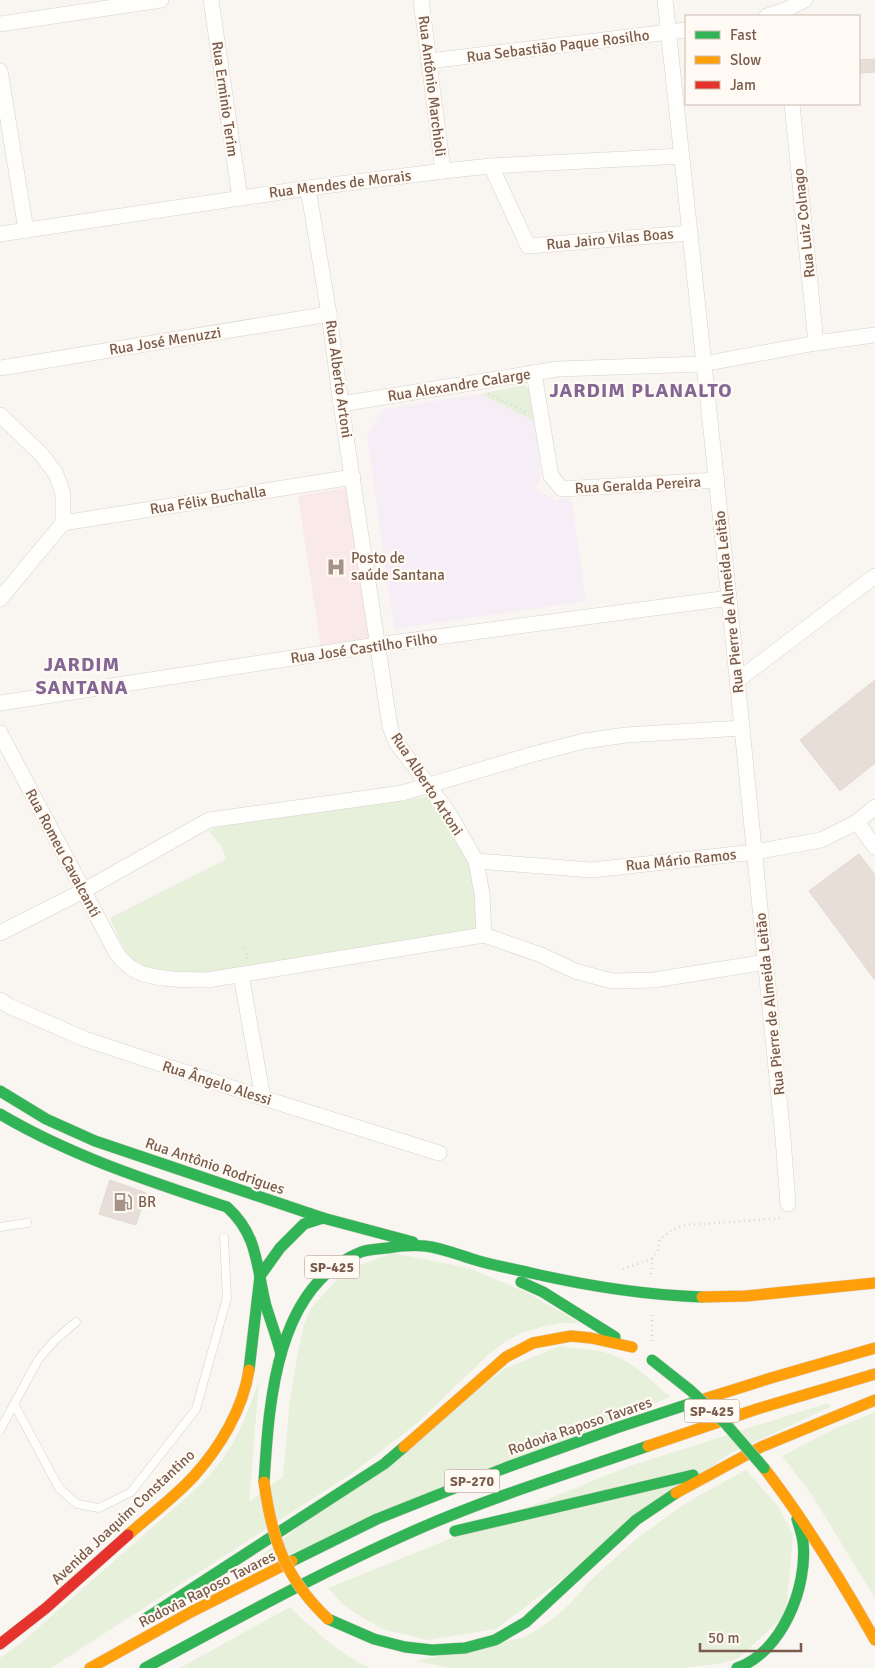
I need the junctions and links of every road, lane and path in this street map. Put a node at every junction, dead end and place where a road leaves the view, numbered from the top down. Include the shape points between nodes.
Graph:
1 (162, 0) edge
2 (211, 0) edge
3 (422, 0) edge
4 (665, 0) edge
5 (805, 0) edge
6 (782, 9) edge
7 (769, 15) edge
8 (0, 24) edge
9 (685, 30) edge
10 (669, 33) junction
11 (429, 61) junction
12 (0, 71) edge
13 (792, 105) edge
14 (682, 156) junction
15 (491, 166) junction
16 (443, 171) junction
17 (308, 188) junction
18 (240, 198) junction
19 (26, 230) junction
20 (689, 233) junction
21 (0, 234) edge
22 (330, 314) junction
23 (875, 335) edge
24 (816, 343) junction
25 (703, 364) junction
26 (0, 368) edge
27 (534, 373) junction
28 (465, 384) junction
29 (341, 404) junction
30 (0, 415) edge
31 (541, 419) junction
32 (353, 478) junction
33 (717, 480) junction
34 (63, 524) junction
35 (875, 576) edge
36 (729, 598) junction
37 (0, 599) edge
38 (377, 645) junction
39 (738, 680) junction
40 (0, 703) edge
41 (742, 728) junction
42 (0, 733) edge
43 (428, 786) junction
44 (875, 807) edge
45 (857, 822) junction
46 (875, 847) edge
47 (755, 852) junction
48 (476, 861) junction
49 (83, 891) junction
50 (0, 933) edge
51 (484, 935) junction
52 (766, 962) junction
53 (241, 975) junction
54 (0, 1000) edge
55 (0, 1091) edge
56 (263, 1098) junction
57 (0, 1114) edge
58 (439, 1153) dead end
59 (788, 1204) joint
60 (323, 1218) junction
61 (27, 1222) dead end
62 (0, 1228) edge
63 (224, 1238) dead end
64 (430, 1246) junction
65 (477, 1260) junction
66 (260, 1276) junction
67 (875, 1283) edge
68 (652, 1294) junction
69 (76, 1322) dead end
70 (875, 1348) edge
71 (642, 1353) junction
72 (281, 1354) junction
73 (875, 1374) edge
74 (875, 1400) edge
75 (14, 1404) junction
76 (0, 1430) edge
77 (717, 1470) junction
78 (794, 1506) junction
79 (440, 1535) dead end
80 (421, 1540) dead end
81 (364, 1555) junction
82 (328, 1619) junction
83 (138, 1623) dead end
84 (875, 1640) edge
85 (0, 1644) edge
86 (374, 1652) dead end
87 (90, 1668) edge
88 (144, 1668) edge
89 (737, 1668) edge

1 - 8 street
2 - 18 street, Rua Erminio Terim
3 - 11 street, Rua Antônio Marchioli
4 - 10 street, Rua Pierre de Almeida Leitão
5 - 6 street
6 - 7 street
9 - 10 street, Rua Sebastião Paque Rosilho
10 - 11 street, Rua Sebastião Paque Rosilho
10 - 14 street, Rua Pierre de Almeida Leitão
11 - 16 street, Rua Antônio Marchioli
12 - 19 street
13 - 24 street, Rua Luiz Colnago
14 - 15 street, Rua Mendes de Morais
14 - 20 street, Rua Pierre de Almeida Leitão
15 - 16 street, Rua Mendes de Morais
15 - 20 street, Rua Jairo Vilas Boas via 528,246
16 - 17 street, Rua Mendes de Morais
17 - 18 street, Rua Mendes de Morais
17 - 22 street, Rua Alberto Artoni
18 - 19 street, Rua Mendes de Morais
19 - 21 street, Rua Mendes de Morais
20 - 25 street, Rua Pierre de Almeida Leitão
22 - 26 street, Rua José Menuzzi
22 - 29 street, Rua Alberto Artoni
23 - 24 street, Rua Alexandre Calarge
24 - 25 street, Rua Alexandre Calarge
25 - 27 street, Rua Alexandre Calarge via 558,369
25 - 33 street, Rua Pierre de Almeida Leitão
27 - 28 street, Rua Alexandre Calarge
27 - 31 street, Rua Geralda Pereira
28 - 29 street, Rua Alexandre Calarge
28 - 31 path
29 - 32 street, Rua Alberto Artoni
30 - 34 street via 42,455 56,474 63,494
31 - 33 street, Rua Geralda Pereira via 551,476 562,489
32 - 34 street, Rua Félix Buchalla
32 - 38 street, Rua Alberto Artoni
33 - 36 street, Rua Pierre de Almeida Leitão
34 - 37 street
35 - 39 street
36 - 38 street, Rua José Castilho Filho
36 - 39 street, Rua Pierre de Almeida Leitão
38 - 40 street, Rua José Castilho Filho
38 - 43 street, Rua Alberto Artoni via 390,727 396,742
39 - 41 street, Rua Pierre de Almeida Leitão
41 - 43 street via 626,735 584,741
41 - 47 street, Rua Pierre de Almeida Leitão
42 - 49 street, Rua Romeu Cavalcanti
43 - 48 street, Rua Alberto Artoni via 448,812
43 - 49 street via 402,793 209,820
44 - 45 street, Rua Mário Ramos
45 - 46 street
45 - 47 street, Rua Mário Ramos via 821,840
47 - 48 street, Rua Mário Ramos via 592,870
47 - 52 street, Rua Pierre de Almeida Leitão
48 - 51 street, Rua Alberto Artoni
49 - 50 street
49 - 53 street, Rua Romeu Cavalcanti via 117,954 132,969 152,976 178,979 207,980
51 - 52 street via 575,971 612,981 654,980
51 - 53 street
52 - 59 street, Rua Pierre de Almeida Leitão
53 - 56 street
54 - 56 street, Rua Ângelo Alessi via 85,1039
55 - 60 main road, Rua Antônio Rodrigues via 54,1123 95,1141
56 - 58 street, Rua Ângelo Alessi
57 - 66 main road via 85,1159 227,1207 238,1215 246,1229 255,1250
59 - 68 path via 787,1212 781,1218 686,1225 673,1229 660,1239 652,1259
60 - 64 main road, Rua Antônio Rodrigues
60 - 66 main road via 304,1224 280,1248
61 - 62 lane
63 - 75 lane via 227,1298 196,1409 131,1492 99,1508 77,1504 59,1488
64 - 65 main road, SP-425
64 - 72 main road, SP-425 via 390,1245 363,1250 340,1260 306,1294 294,1315
65 - 68 main road via 566,1282
65 - 71 main road, SP-425 via 542,1292
66 - 72 main road
66 - 85 main road, Avenida Joaquim Constantino via 249,1372 241,1400 211,1455 193,1476 46,1608
67 - 68 main road via 735,1297
68 - 71 path
69 - 75 lane via 38,1360
70 - 87 main road, Rodovia Raposo Tavares / SP-270 via 616,1428 386,1515 191,1612
71 - 78 main road, SP-425, bridge via 690,1390 725,1423
71 - 83 main road via 591,1338 571,1336 533,1343 506,1357 384,1464
72 - 82 main road, SP-425, bridge via 266,1434 264,1482 267,1510 278,1547 292,1576
73 - 81 main road, SP-270 via 748,1412 515,1492 416,1530
74 - 77 main road via 761,1447
75 - 76 lane
77 - 79 main road
77 - 82 main road via 636,1520 526,1622 496,1640 465,1648 432,1650 405,1647 374,1639
78 - 84 main road, SP-425
78 - 89 main road via 803,1544 798,1598 786,1624 767,1648
80 - 81 main road
81 - 88 main road, SP-270 via 331,1568
82 - 86 main road, SP-425

